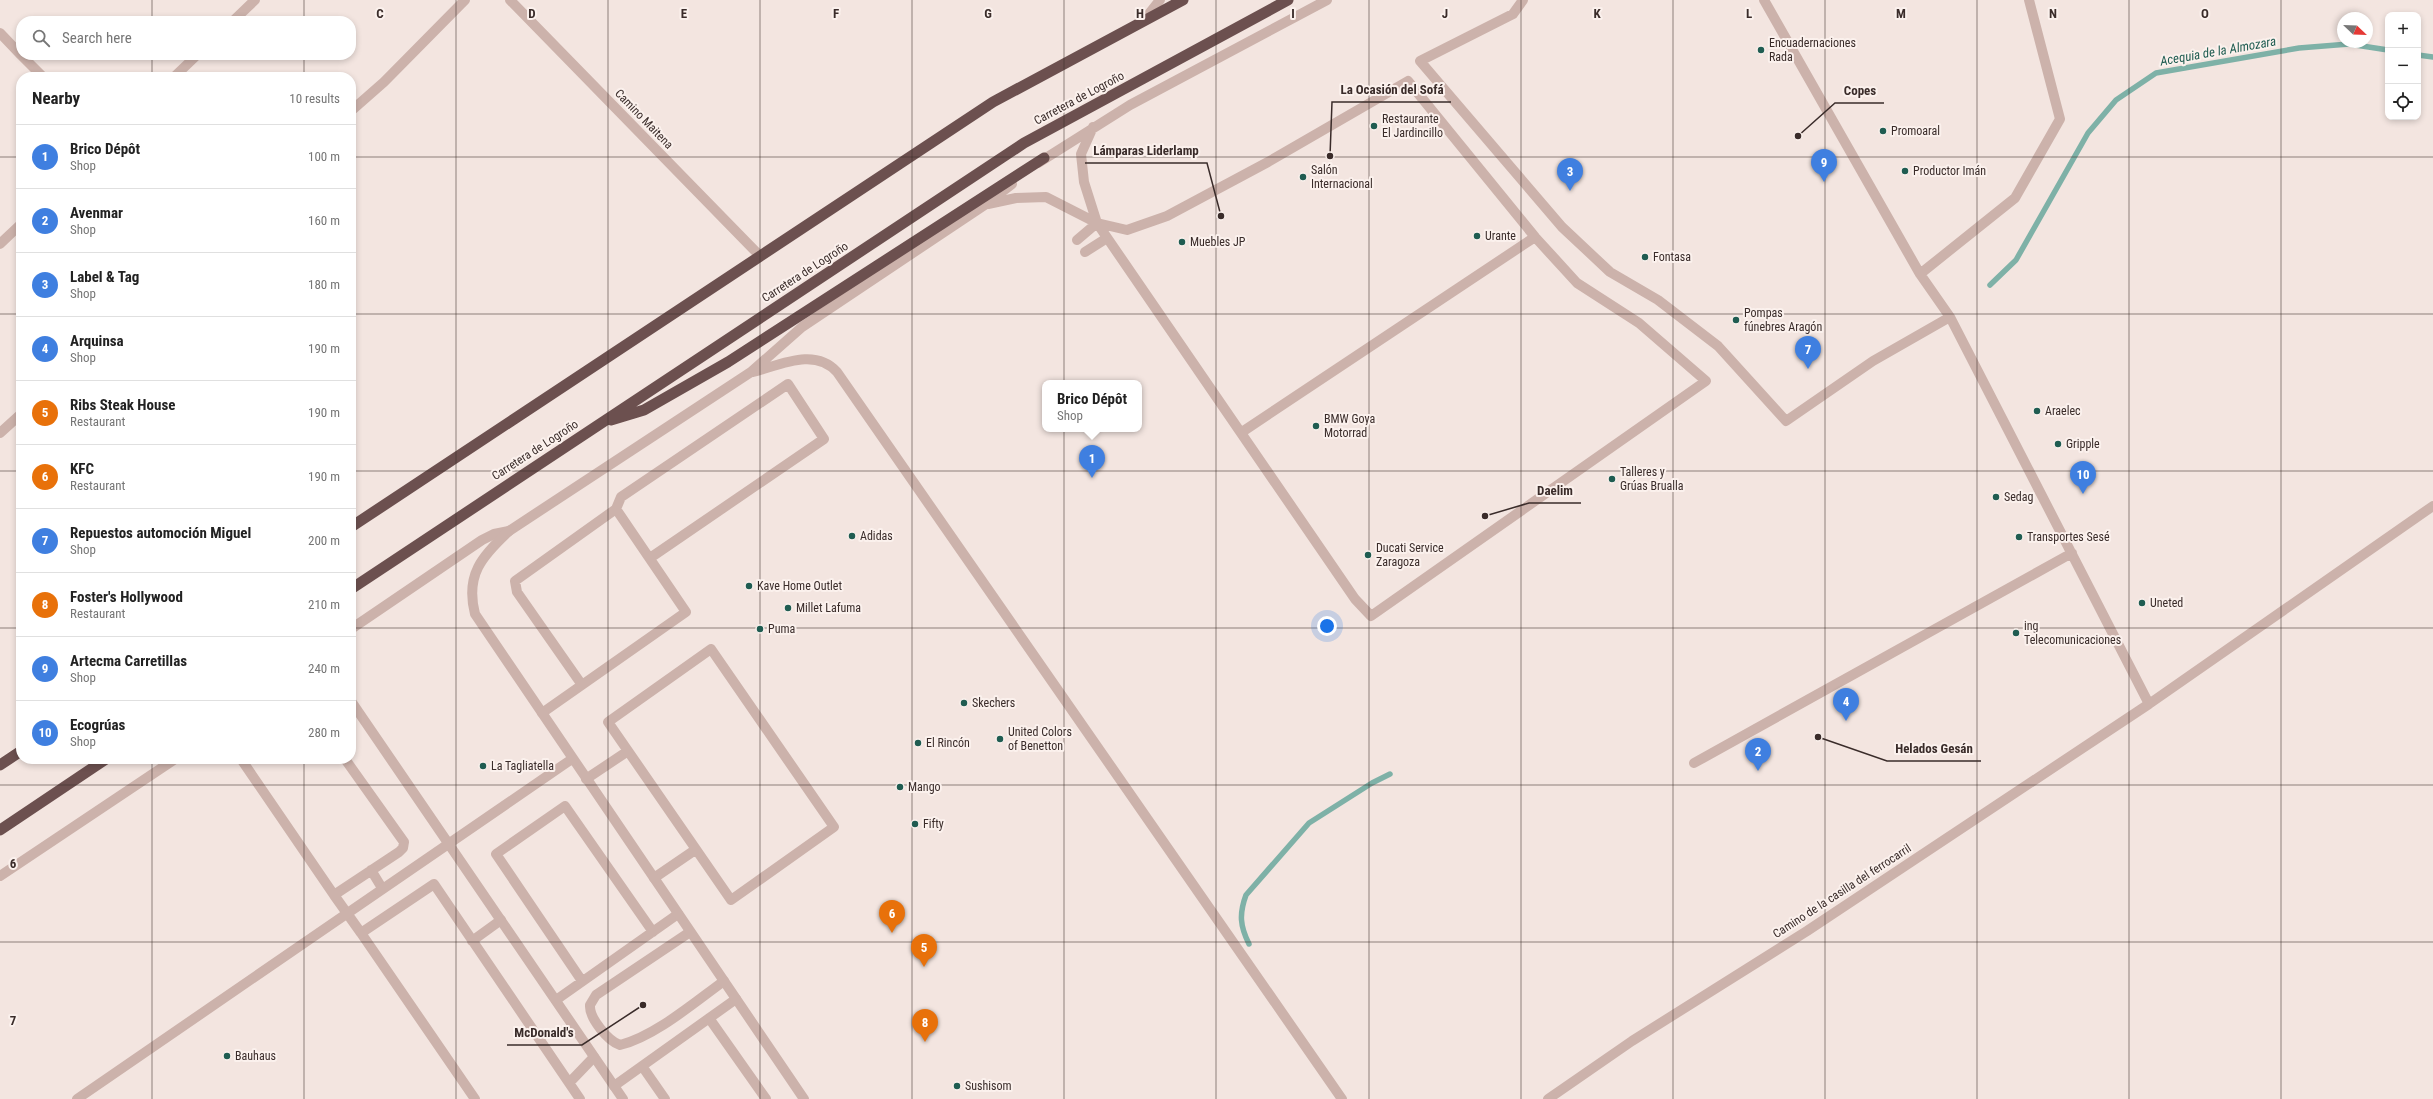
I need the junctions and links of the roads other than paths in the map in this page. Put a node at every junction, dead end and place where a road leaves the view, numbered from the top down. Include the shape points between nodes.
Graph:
1 (255, 0) edge
2 (465, 0) edge
3 (510, 0) edge
4 (1160, 0) edge
5 (1183, 0) edge
6 (1288, 0) edge
7 (1327, 0) edge
8 (1523, 0) edge
9 (1764, 0) edge
10 (2029, 0) edge
11 (238, 16) edge
12 (1143, 21) junction
13 (0, 33) edge
14 (16, 50) edge
15 (26, 60) edge
16 (192, 60) edge
17 (38, 72) edge
18 (179, 72) edge
19 (356, 107) edge
20 (1093, 127) junction
21 (1044, 158) junction
22 (986, 204) junction
23 (1097, 223) junction
24 (16, 229) edge
25 (1535, 237) junction
26 (1107, 238) junction
27 (1077, 240) dead end
28 (0, 244) edge
29 (1085, 252) dead end
30 (760, 256) junction
31 (1920, 274) junction
32 (1950, 316) junction
33 (751, 372) junction
34 (16, 419) edge
35 (599, 423) junction
36 (1242, 432) junction
37 (0, 433) edge
38 (2433, 506) edge
39 (616, 509) junction
40 (356, 524) edge
41 (509, 531) junction
42 (2072, 553) junction
43 (650, 558) junction
44 (356, 586) edge
45 (356, 626) edge
46 (582, 685) junction
47 (2149, 704) junction
48 (356, 708) edge
49 (542, 713) junction
50 (16, 750) edge
51 (628, 751) junction
52 (16, 754) edge
53 (0, 759) edge
54 (572, 759) junction
55 (1694, 763) dead end
56 (99, 764) edge
57 (168, 764) edge
58 (244, 764) edge
59 (349, 764) edge
60 (0, 765) edge
61 (96, 766) junction
62 (586, 779) junction
63 (0, 830) edge
64 (0, 836) edge
65 (449, 843) junction
66 (695, 850) junction
67 (371, 870) junction
68 (0, 876) edge
69 (654, 878) junction
70 (382, 888) junction
71 (334, 895) junction
72 (347, 912) junction
73 (678, 914) junction
74 (502, 920) junction
75 (653, 932) junction
76 (690, 932) junction
77 (361, 933) junction
78 (472, 941) junction
79 (582, 981) junction
80 (724, 981) junction
81 (736, 999) junction
82 (556, 1000) junction
83 (709, 1018) junction
84 (594, 1057) junction
85 (642, 1066) junction
86 (569, 1083) junction
87 (614, 1086) junction
88 (77, 1099) edge
89 (474, 1099) edge
90 (580, 1099) edge
91 (623, 1099) edge
92 (665, 1099) edge
93 (766, 1099) edge
94 (804, 1099) edge
95 (1342, 1099) edge
96 (1548, 1099) edge

1 - 11 street
2 - 19 street
3 - 30 street, Camino Maitena
4 - 12 street
5 - 12 highway
6 - 35 highway, Carretera de Logroño via 1024,143
7 - 20 street
8 - 32 street via 1513,14 1420,61 1562,227 1610,272 1658,300 1718,346 1786,421 1873,361
9 - 31 street
10 - 31 street via 2060,119 2015,198
12 - 30 highway via 993,102
13 - 14 street
15 - 17 street
16 - 18 street
20 - 21 street
20 - 23 street via 1081,154 1084,182
21 - 22 street
21 - 35 highway via 728,362 644,410
22 - 23 street via 1016,198 1046,197
22 - 33 street via 802,327
23 - 25 street via 1127,230 1167,216 1268,162 1408,81
23 - 26 street
23 - 27 street
24 - 28 street
25 - 36 street
25 - 36 street via 1577,283 1639,323 1706,381 1371,616 1355,599
26 - 29 street
26 - 36 street
30 - 40 highway
31 - 32 street
32 - 42 street
33 - 41 street
33 - 95 street via 804,358 828,364 837,372
34 - 37 street
35 - 44 highway, Carretera de Logroño
38 - 47 street, Camino de la casilla del ferrocarril
39 - 43 street
39 - 43 street via 621,497 788,384 824,439
39 - 46 street via 515,581 518,592
41 - 45 street via 482,540
41 - 49 street via 487,552 479,564 473,579 472,603 482,627
42 - 47 street
42 - 55 street
43 - 46 street via 686,612
46 - 49 street
47 - 96 street, Camino de la casilla del ferrocarril via 1807,931 1632,1041
48 - 65 street
49 - 54 street
50 - 53 highway
51 - 62 street
51 - 66 street
51 - 66 street via 608,722 711,649 834,828 730,900
52 - 60 highway
54 - 62 street
54 - 65 street
56 - 61 highway
57 - 68 street
58 - 71 street
59 - 67 street via 404,842 399,852
61 - 63 highway
61 - 64 highway
62 - 69 street
65 - 70 street
65 - 74 street
66 - 69 street
67 - 70 street
67 - 71 street
69 - 73 street
70 - 72 street
71 - 72 street
72 - 77 street
72 - 88 street
73 - 75 street
73 - 76 street
74 - 78 street
74 - 82 street
75 - 79 street
75 - 79 street via 565,806 496,854
76 - 80 street
76 - 80 street via 596,995 590,1005 592,1013 610,1040 620,1045 642,1036 665,1023
77 - 78 street via 434,884
77 - 89 street
78 - 86 street
79 - 82 street
80 - 81 street
81 - 83 street
81 - 94 street
82 - 84 street
83 - 85 street
83 - 93 street
84 - 86 street
84 - 87 street
85 - 87 street
85 - 92 street
86 - 90 street
87 - 91 street

